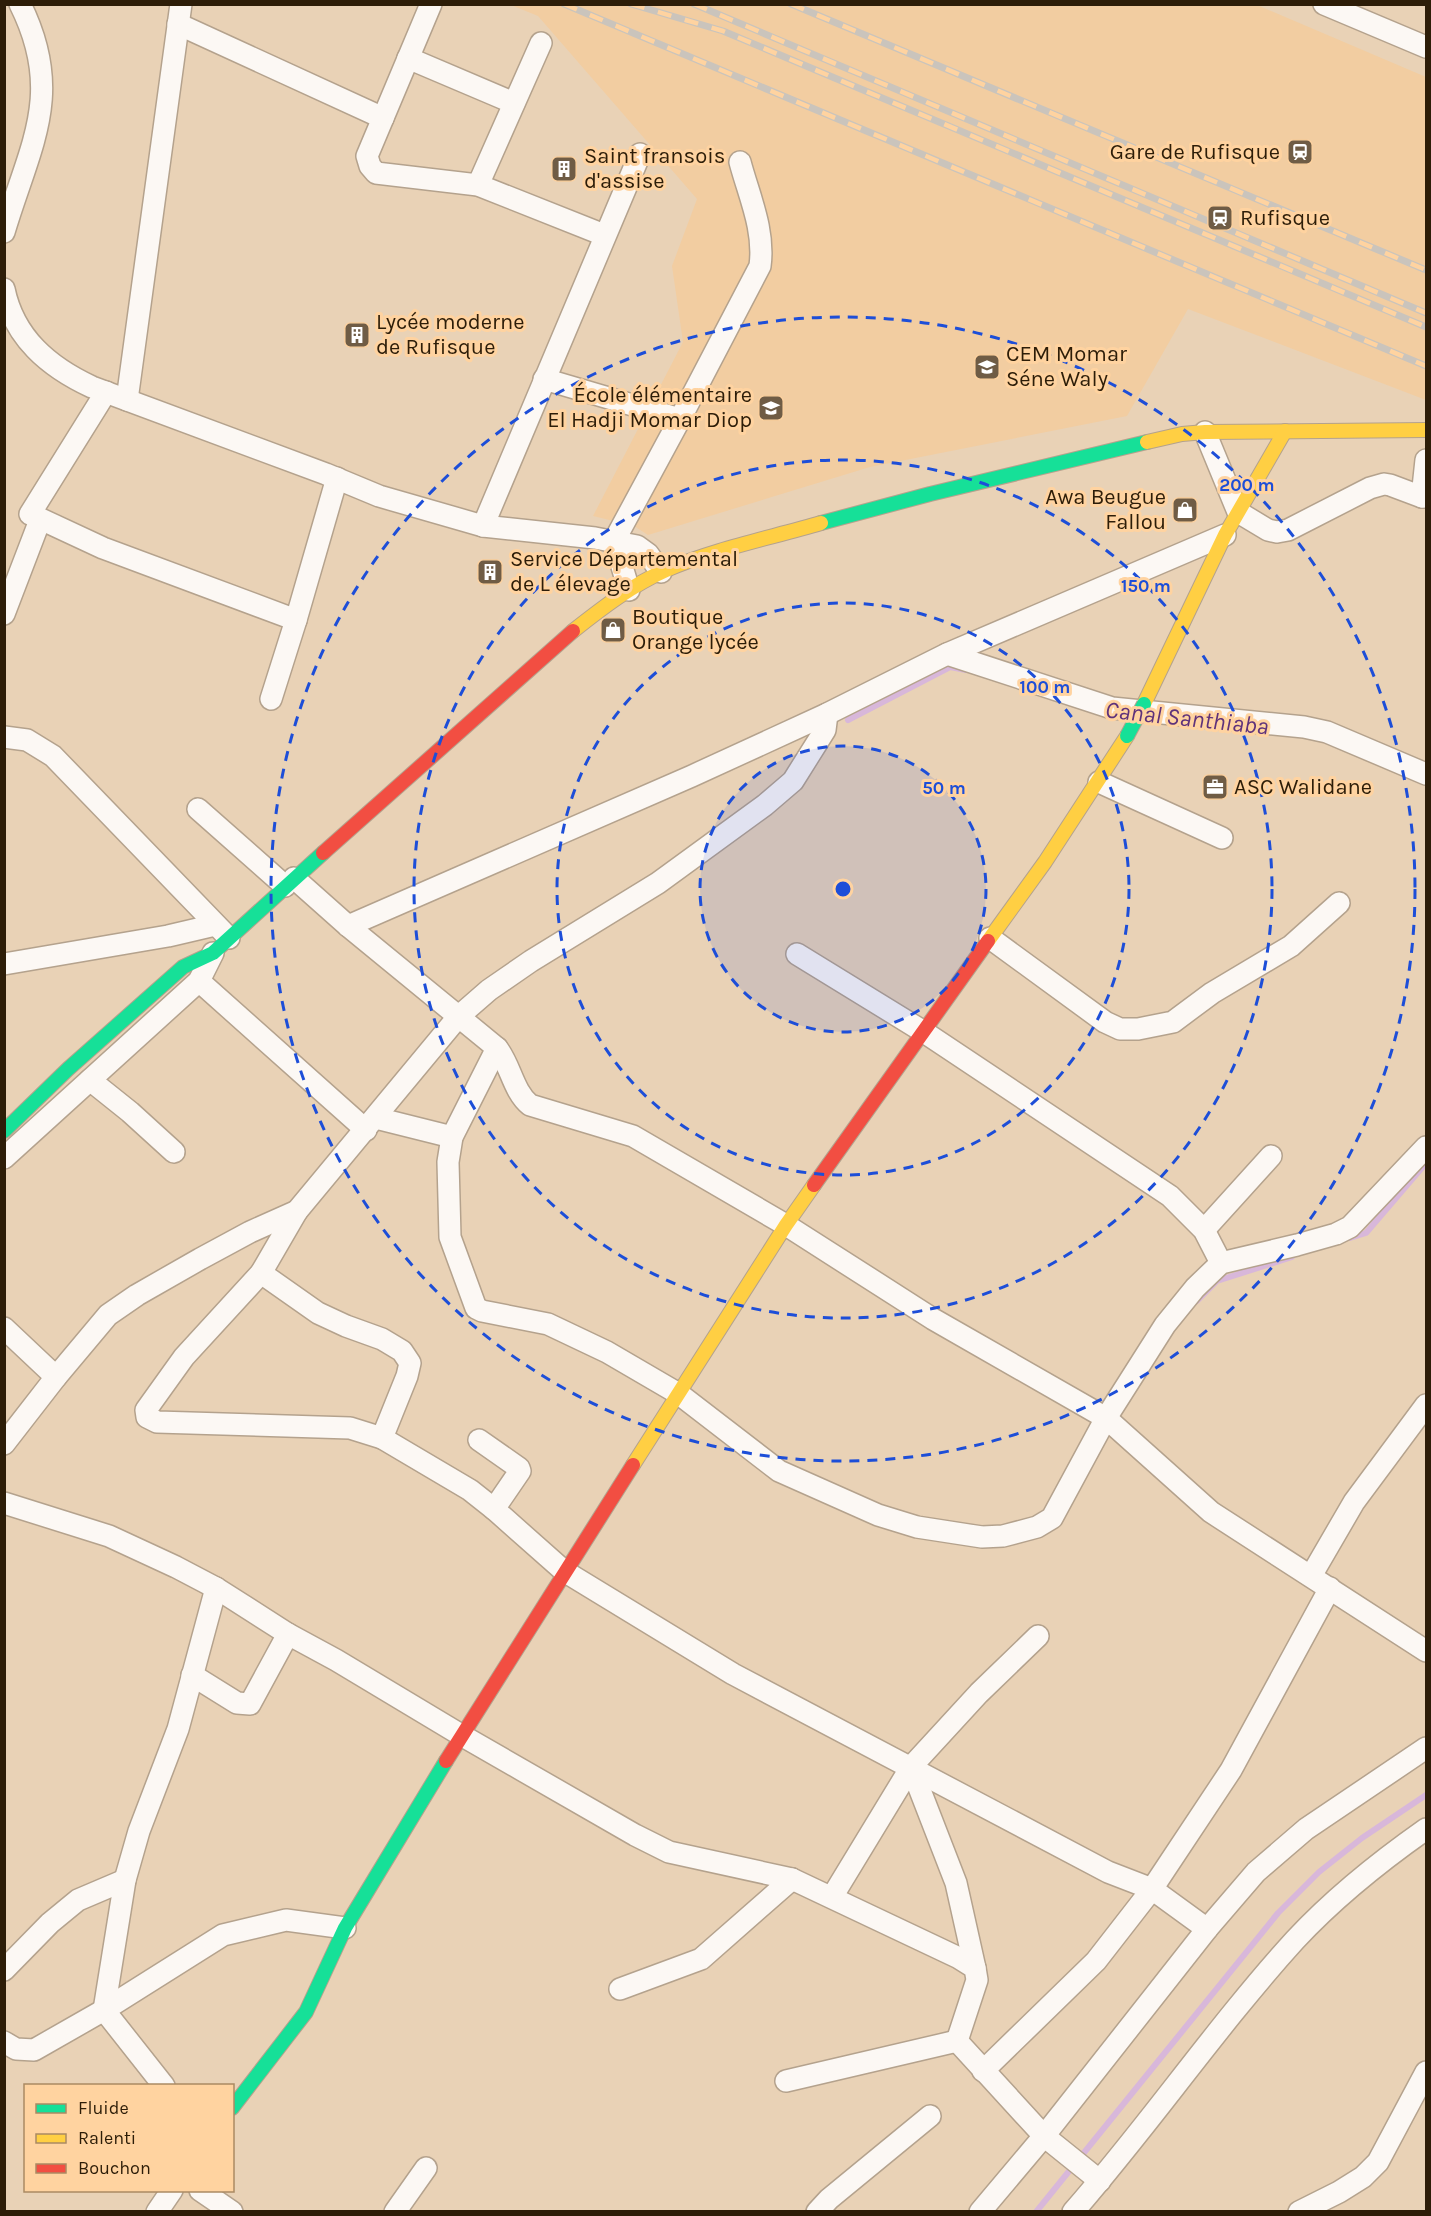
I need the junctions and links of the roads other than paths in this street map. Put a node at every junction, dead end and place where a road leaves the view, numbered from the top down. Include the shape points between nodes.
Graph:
1 (20, 4) edge
2 (431, 4) edge
3 (1324, 4) edge
4 (179, 14) edge
5 (541, 43) dead end
6 (1426, 47) edge
7 (408, 58) junction
8 (514, 103) junction
9 (383, 118) junction
10 (640, 154) dead end
11 (740, 162) dead end
12 (478, 185) junction
13 (4, 232) edge
14 (604, 235) junction
15 (4, 289) edge
16 (544, 379) junction
17 (106, 392) junction
18 (128, 400) junction
19 (680, 419) junction
20 (1426, 430) edge
21 (1285, 431) junction
22 (1205, 432) junction
23 (1426, 460) edge
24 (337, 478) junction
25 (1424, 497) edge
26 (1238, 512) junction
27 (40, 520) junction
28 (483, 526) junction
29 (1225, 535) junction
30 (613, 543) junction
31 (660, 572) junction
32 (629, 590) junction
33 (4, 614) edge
34 (296, 620) junction
35 (947, 654) junction
36 (271, 699) dead end
37 (827, 714) junction
38 (4, 737) edge
39 (1426, 774) edge
40 (1099, 782) junction
41 (198, 809) dead end
42 (1222, 838) dead end
43 (289, 882) junction
44 (1339, 903) dead end
45 (348, 926) junction
46 (222, 932) junction
47 (990, 938) junction
48 (213, 953) junction
49 (797, 954) dead end
50 (4, 963) edge
51 (199, 981) junction
52 (458, 1017) junction
53 (924, 1032) junction
54 (497, 1048) junction
55 (90, 1080) junction
56 (371, 1124) junction
57 (4, 1131) edge
58 (452, 1137) junction
59 (1426, 1148) edge
60 (174, 1152) dead end
61 (1271, 1156) dead end
62 (4, 1158) edge
63 (297, 1211) junction
64 (786, 1225) junction
65 (1204, 1230) junction
66 (1221, 1263) junction
67 (261, 1273) junction
68 (4, 1328) edge
69 (56, 1377) junction
70 (679, 1394) junction
71 (1426, 1405) edge
72 (1106, 1418) junction
73 (382, 1438) junction
74 (479, 1440) dead end
75 (4, 1444) edge
76 (4, 1503) edge
77 (494, 1509) junction
78 (564, 1571) junction
79 (1311, 1576) junction
80 (216, 1588) junction
81 (1330, 1588) junction
82 (288, 1634) junction
83 (1038, 1636) dead end
84 (1426, 1651) edge
85 (192, 1675) junction
86 (461, 1735) junction
87 (1426, 1748) edge
88 (911, 1767) junction
89 (1426, 1828) edge
90 (792, 1879) junction
91 (125, 1880) junction
92 (1152, 1889) junction
93 (832, 1897) junction
94 (345, 1928) junction
95 (1207, 1929) junction
96 (975, 1968) junction
97 (4, 1970) edge
98 (620, 1989) dead end
99 (104, 2010) junction
100 (957, 2041) junction
101 (10, 2051) edge
102 (983, 2071) junction
103 (786, 2081) dead end
104 (163, 2084) edge
105 (1424, 2087) edge
106 (234, 2105) edge
107 (930, 2115) dead end
108 (1050, 2140) junction
109 (426, 2168) dead end
110 (1092, 2174) junction
111 (171, 2192) edge
112 (203, 2192) edge
113 (1319, 2206) edge
114 (157, 2211) edge
115 (232, 2211) edge
116 (395, 2211) edge
117 (817, 2211) edge
118 (980, 2211) edge
119 (1073, 2211) edge
120 (1299, 2211) edge

1 - 13 street via 33,30 43,87 39,123
2 - 7 street
3 - 6 street
4 - 9 street
4 - 18 street
5 - 8 street
7 - 8 street
7 - 9 street
8 - 12 street
9 - 12 street via 367,156 376,173
10 - 14 street
11 - 19 street via 759,229 760,266
12 - 14 street
14 - 16 street
15 - 17 street via 15,322 37,351 67,375
16 - 19 street
16 - 28 street
17 - 18 street
17 - 27 street via 30,514
18 - 24 street
19 - 30 street
20 - 21 street
21 - 22 street
21 - 26 street
22 - 26 street
22 - 31 street via 1182,434 924,495 831,519
23 - 25 street
24 - 28 street via 379,495
24 - 34 street
25 - 26 street via 1384,484 1277,532
26 - 29 street
27 - 33 street
27 - 34 street via 103,548
28 - 30 street
29 - 35 street
29 - 40 street, bridge via 1144,704
30 - 31 street via 637,546
30 - 32 street
31 - 32 street
32 - 43 street via 561,641
34 - 36 street
35 - 37 street
35 - 39 street via 1112,708 1327,732
37 - 45 street
37 - 52 street via 825,730 793,782 765,806 658,883 489,990
38 - 46 street via 27,740 53,756
40 - 42 street
40 - 47 street
41 - 43 street
43 - 45 street
43 - 46 street
44 - 47 street via 1291,946 1212,993 1188,1013 1173,1022 1137,1029 1120,1029 1105,1022
45 - 52 street
46 - 48 street
46 - 50 street via 168,936
47 - 53 street
48 - 51 street
48 - 57 street via 183,967
49 - 53 street
51 - 55 street
51 - 56 street
52 - 54 street
52 - 56 street
53 - 64 street
53 - 65 street via 1170,1196
54 - 58 street
54 - 64 street via 506,1059 521,1098 530,1105 633,1136
55 - 60 street
55 - 62 street
56 - 58 street
56 - 63 street
58 - 70 street via 448,1162 450,1237 476,1308 548,1324 607,1352
59 - 66 street via 1350,1227 1297,1245
61 - 65 street
63 - 67 street
63 - 69 street via 250,1232 137,1294 108,1315
64 - 70 street
64 - 72 street via 933,1319
65 - 66 street
66 - 72 street via 1166,1325
67 - 73 street via 318,1313 402,1351 410,1363
67 - 73 street via 184,1357 146,1410 147,1417 157,1422 350,1428
68 - 69 street
69 - 75 street
70 - 72 street via 769,1464 799,1480 878,1515 917,1527 982,1537 1037,1527 1052,1518
70 - 78 street
71 - 79 street via 1354,1502
72 - 79 street via 1211,1512
73 - 77 street via 470,1490
74 - 77 street via 520,1471
76 - 80 street via 109,1536
77 - 78 street
78 - 86 street
78 - 88 street via 733,1674
79 - 81 street
80 - 82 street
80 - 85 street
81 - 84 street
81 - 92 street via 1231,1770
82 - 85 street via 250,1704 237,1704
82 - 86 street
83 - 88 street via 978,1693
85 - 91 street via 178,1729 139,1831
86 - 90 street via 669,1851
86 - 94 street
87 - 95 street via 1306,1829 1256,1872
88 - 92 street via 1108,1872
88 - 93 street
88 - 96 street via 956,1883
89 - 110 street via 1384,1858 1296,1940
90 - 93 street
90 - 98 street via 701,1959
91 - 97 street via 78,1900
91 - 99 street
92 - 95 street
92 - 102 street via 1096,1961
93 - 96 street
94 - 99 street via 286,1920 224,1935
94 - 106 street via 306,2012
95 - 108 street
96 - 100 street via 977,1980
99 - 101 street via 34,2050
99 - 104 street
100 - 102 street
100 - 103 street
102 - 108 street
105 - 113 street via 1378,2162 1363,2177
107 - 117 street
108 - 110 street
108 - 118 street
109 - 116 street
110 - 119 street
111 - 114 street
112 - 115 street
113 - 120 street

